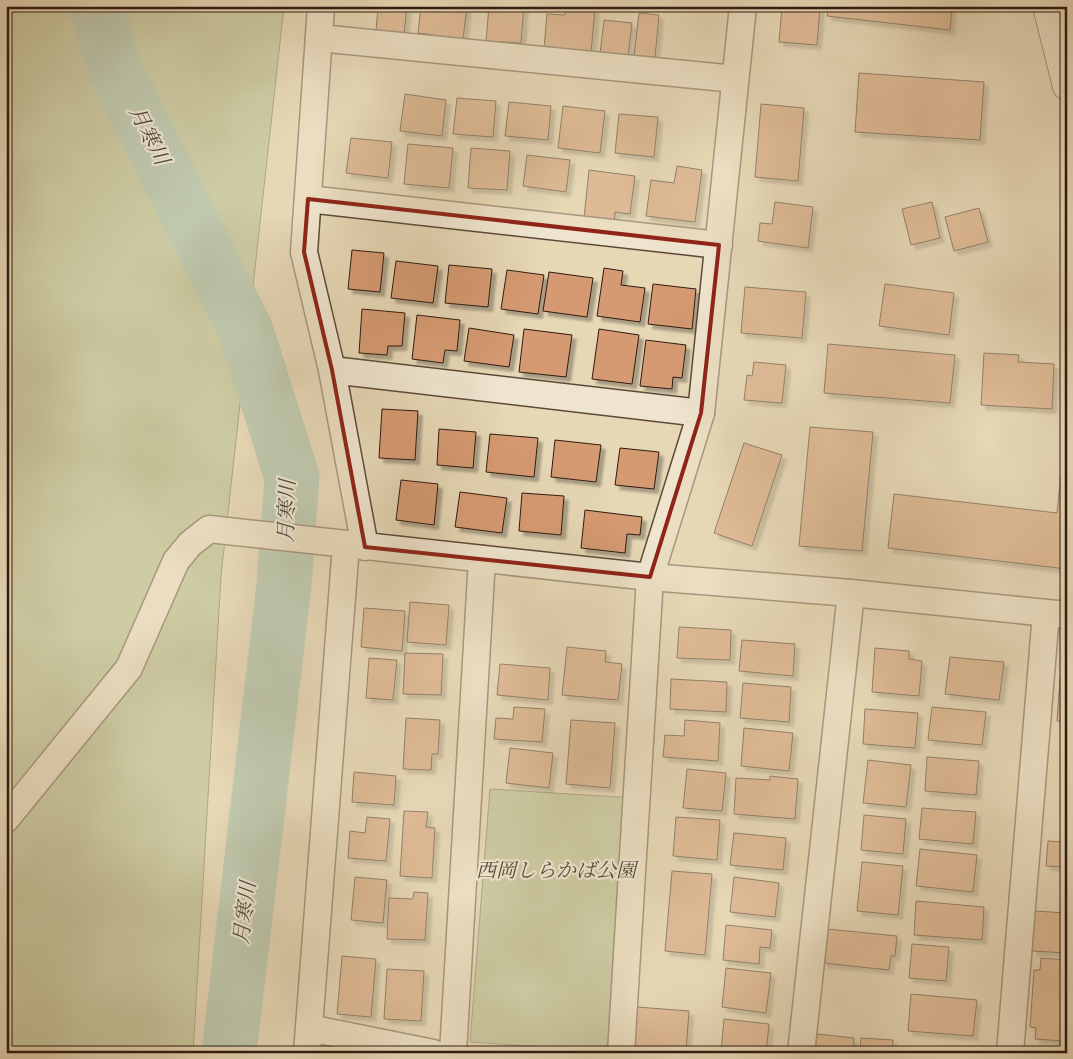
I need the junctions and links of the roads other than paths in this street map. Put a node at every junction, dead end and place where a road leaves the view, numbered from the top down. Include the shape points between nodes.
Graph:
1 (321, 6) edge
2 (743, 6) edge
3 (1047, 6) edge
4 (319, 38) junction
5 (735, 79) junction
6 (1067, 86) edge
7 (308, 199) junction
8 (719, 245) junction
9 (332, 370) junction
10 (701, 413) junction
11 (345, 545) junction
12 (482, 559) junction
13 (650, 577) junction
14 (850, 592) junction
15 (1057, 614) edge
16 (6, 819) edge
17 (308, 1040) edge
18 (433, 1053) edge
19 (453, 1053) edge
20 (621, 1053) edge
21 (801, 1053) edge
22 (1010, 1053) edge

1 - 4 street
2 - 5 street
3 - 6 street
4 - 5 street
4 - 7 street
5 - 8 street
7 - 8 street
7 - 9 street via 304,252
8 - 10 street
9 - 10 street
9 - 11 street
10 - 13 street
11 - 12 street
11 - 16 street via 209,530 190,544 176,561 129,668
11 - 17 street
12 - 13 street
12 - 19 street
13 - 14 street
13 - 20 street
14 - 15 street
14 - 21 street
15 - 22 street
17 - 18 street

